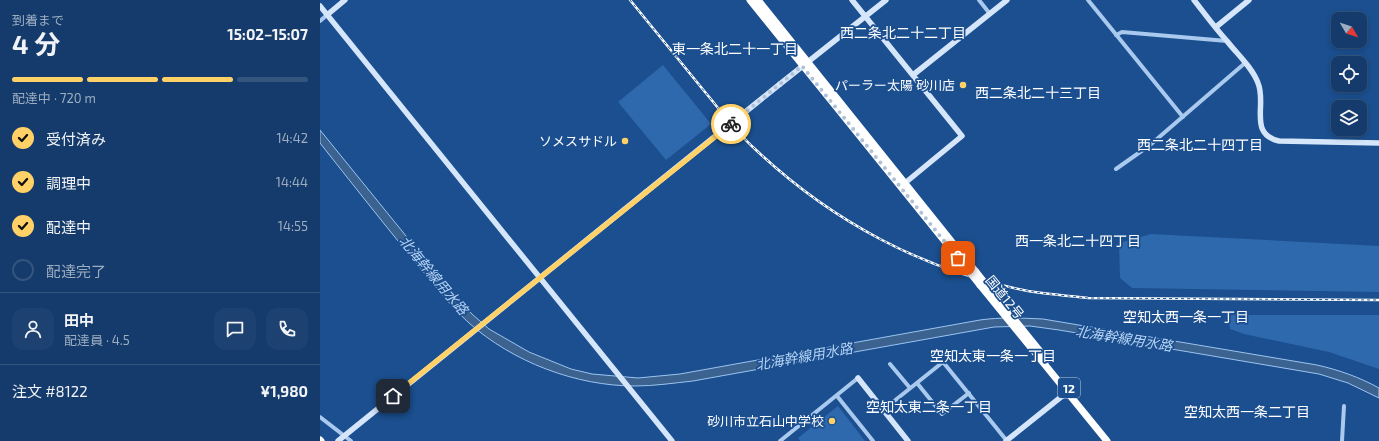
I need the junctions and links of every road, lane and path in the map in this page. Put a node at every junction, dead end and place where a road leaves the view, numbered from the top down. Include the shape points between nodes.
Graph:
1 (345, 0) edge
2 (750, 0) edge
3 (758, 0) edge
4 (852, 0) edge
5 (886, 0) edge
6 (978, 0) edge
7 (1007, 0) edge
8 (1088, 0) edge
9 (1194, 0) edge
10 (1249, 0) edge
11 (320, 6) edge
12 (990, 14) junction
13 (327, 15) junction
14 (866, 16) junction
15 (320, 21) edge
16 (1216, 27) junction
17 (1116, 34) junction
18 (1227, 41) junction
19 (1245, 63) junction
20 (805, 64) junction
21 (913, 75) junction
22 (1183, 117) junction
23 (1379, 143) edge
24 (1116, 169) dead end
25 (905, 183) junction
26 (540, 278) junction
27 (1006, 313) junction
28 (890, 364) dead end
29 (858, 378) joint
30 (917, 383) junction
31 (910, 388) junction
32 (1069, 391) junction
33 (969, 393) junction
34 (837, 396) junction
35 (1344, 406) dead end
36 (883, 410) junction
37 (320, 417) edge
38 (345, 436) junction
39 (338, 441) edge
40 (351, 441) edge
41 (672, 441) edge
42 (780, 441) edge
43 (873, 441) edge
44 (908, 441) edge
45 (1007, 441) edge
46 (1106, 441) edge
47 (1113, 441) edge
48 (1342, 441) edge

1 - 13 street
2 - 20 highway, 国道12号 / 12
3 - 20 highway, 国道12号 / 12
4 - 14 street
5 - 14 street
6 - 12 street
7 - 12 street
8 - 17 street
9 - 16 street
10 - 16 street
11 - 13 street
12 - 21 street
13 - 15 street
13 - 26 street
14 - 20 street
14 - 21 street
16 - 18 street
17 - 18 street via 1122,32
17 - 22 street
18 - 19 street
19 - 22 street
19 - 23 street via 1259,84 1260,123 1264,133 1272,140
20 - 25 highway, 国道12号 / 12
20 - 26 street, bridge
20 - 27 highway, 国道12号 / 12, bridge via 980,285
21 - 25 street via 962,136
22 - 24 street
25 - 27 highway, 国道12号 / 12, bridge
26 - 38 street
26 - 41 street
27 - 32 highway, 国道12号 / 12
28 - 31 street
29 - 34 street
29 - 36 street
30 - 31 street
30 - 33 street via 943,362
30 - 33 street via 942,414
31 - 36 street
32 - 45 street
32 - 46 highway, 国道12号 / 12
32 - 47 highway, 国道12号 / 12
33 - 45 street
34 - 42 street
34 - 43 street
35 - 48 street
36 - 44 street
37 - 38 street
38 - 39 street
38 - 40 street

